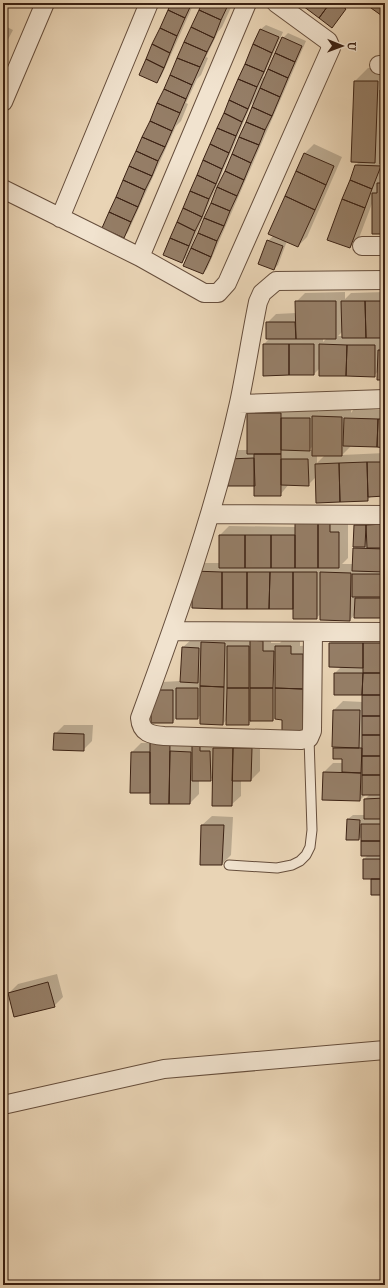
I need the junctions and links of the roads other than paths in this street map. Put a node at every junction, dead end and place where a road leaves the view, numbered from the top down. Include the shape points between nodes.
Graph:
1 (46, 3) edge
2 (149, 3) edge
3 (247, 3) edge
4 (276, 3) edge
5 (3, 102) edge
6 (3, 189) edge
7 (60, 218) junction
8 (362, 246) dead end
9 (385, 246) edge
10 (140, 257) junction
11 (385, 280) edge
12 (385, 399) edge
13 (239, 404) junction
14 (210, 514) junction
15 (385, 515) edge
16 (172, 631) junction
17 (313, 632) junction
18 (385, 632) edge
19 (309, 738) junction
20 (229, 865) dead end
21 (385, 1050) edge
22 (3, 1105) edge

1 - 5 street
2 - 7 street
3 - 10 street
4 - 10 street via 328,41 331,48 227,283 218,292 204,293
6 - 7 street
7 - 10 street
8 - 9 street
11 - 13 street via 276,281 270,285 258,302
12 - 13 street
13 - 14 street
14 - 15 street
14 - 16 street
16 - 17 street
16 - 19 street via 140,718 143,729 148,734 301,740
17 - 18 street
17 - 19 street via 312,731
19 - 20 lane via 312,830 310,847 306,855 292,865 277,868
21 - 22 street via 164,1069

